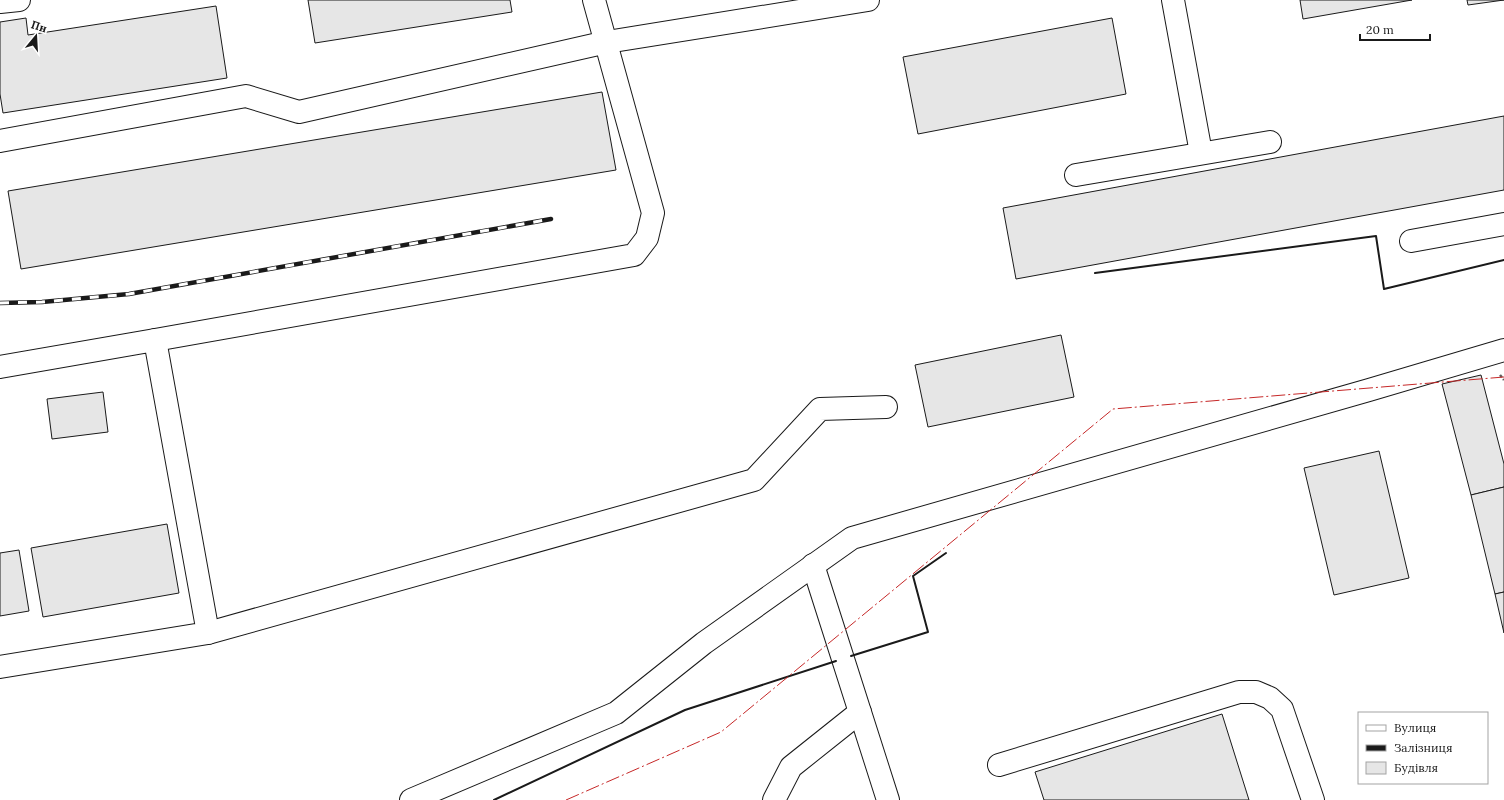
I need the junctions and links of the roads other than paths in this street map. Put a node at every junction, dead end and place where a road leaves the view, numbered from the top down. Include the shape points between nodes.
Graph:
1 (19, 0) edge
2 (594, 0) edge
3 (868, 0) edge
4 (1173, 0) edge
5 (0, 2) edge
6 (607, 42) junction
7 (0, 142) edge
8 (1270, 142) dead end
9 (1201, 153) junction
10 (1076, 175) dead end
11 (1504, 224) edge
12 (1411, 241) dead end
13 (155, 340) junction
14 (1504, 350) edge
15 (0, 367) edge
16 (886, 407) dead end
17 (813, 565) junction
18 (208, 633) junction
19 (0, 667) edge
20 (860, 712) junction
21 (999, 765) dead end
22 (411, 800) edge
23 (774, 800) edge
24 (888, 800) edge
25 (1313, 800) edge

1 - 5 lane
2 - 6 lane
3 - 6 lane
4 - 9 lane
6 - 7 lane via 299,112 246,96
6 - 13 lane via 653,213 647,238 634,256
8 - 9 lane
9 - 10 lane
11 - 12 lane
13 - 15 lane
13 - 18 lane
14 - 17 lane via 852,538
16 - 18 lane via 820,409 754,480
17 - 20 lane
17 - 22 lane via 704,643 616,713
18 - 19 lane
20 - 23 lane via 791,767
20 - 24 lane
21 - 25 lane via 1239,692 1256,692 1270,698 1282,709

